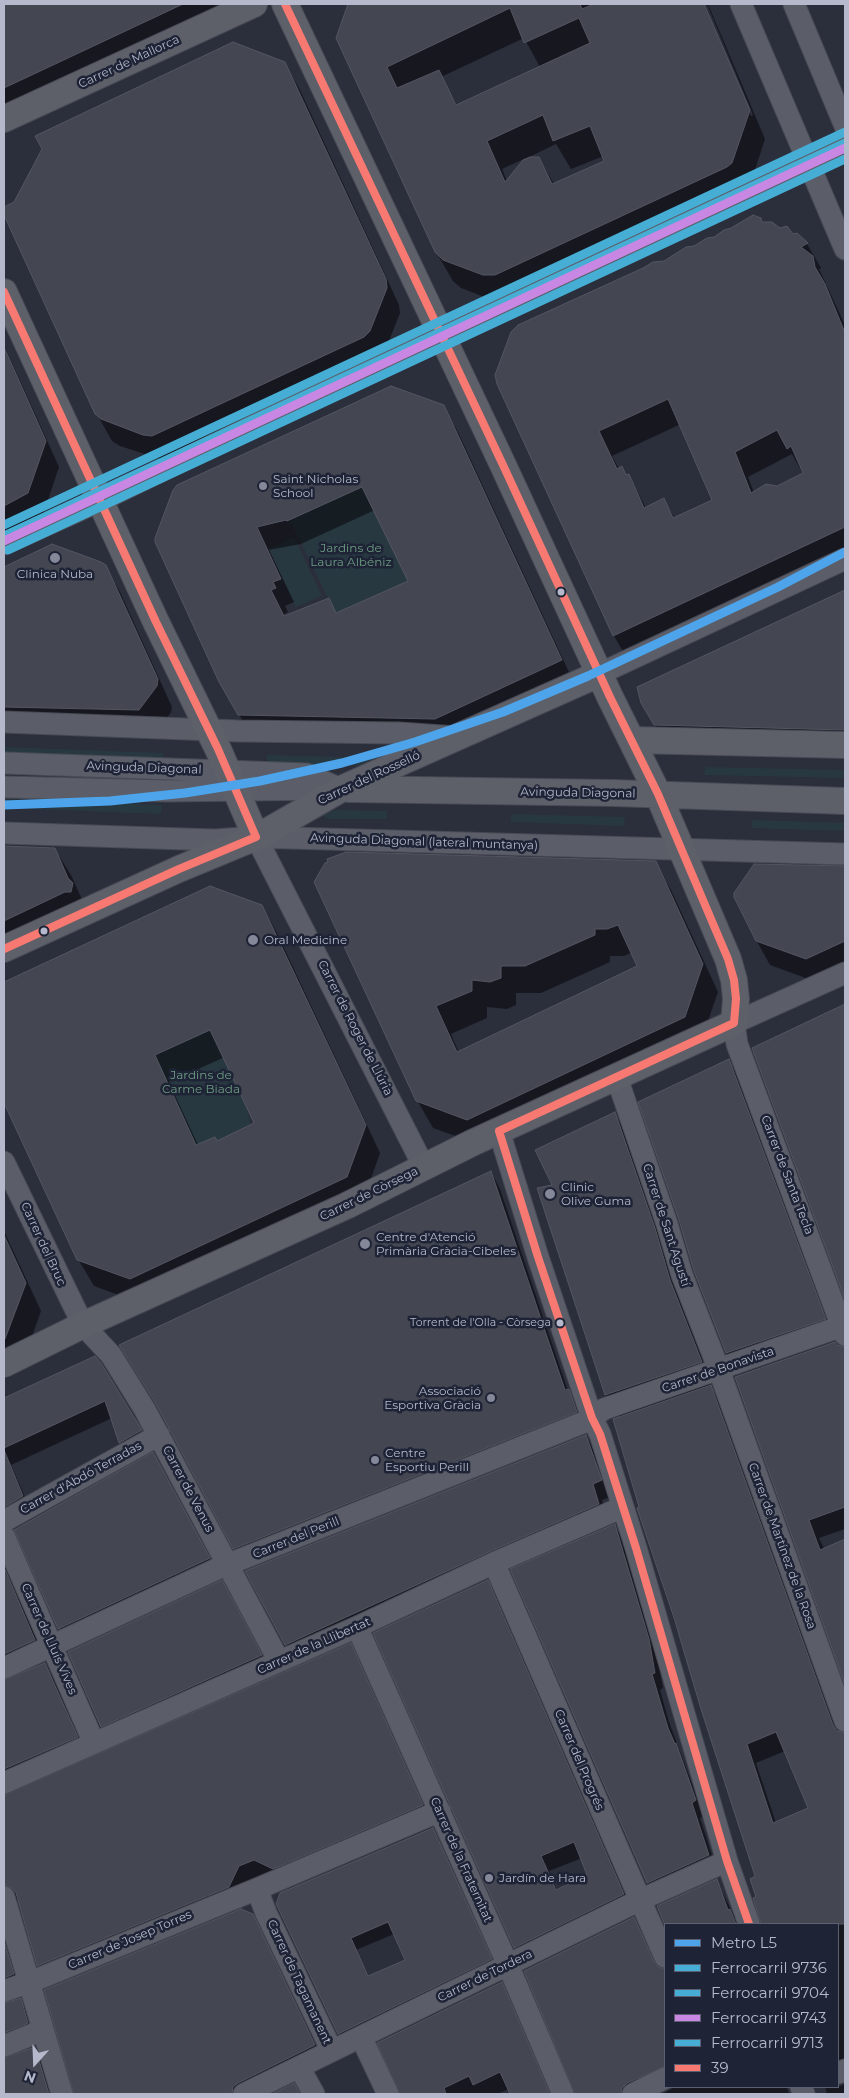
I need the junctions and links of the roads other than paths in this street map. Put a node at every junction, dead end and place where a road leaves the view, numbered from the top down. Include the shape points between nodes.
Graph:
1 (254, 4) edge
2 (285, 4) edge
3 (741, 4) edge
4 (794, 4) edge
5 (4, 119) edge
6 (845, 126) edge
7 (845, 143) edge
8 (807, 161) junction
9 (845, 249) edge
10 (4, 292) edge
11 (441, 334) junction
12 (100, 501) junction
13 (4, 544) edge
14 (845, 559) edge
15 (599, 674) junction
16 (4, 722) edge
17 (208, 730) junction
18 (456, 737) junction
19 (632, 740) junction
20 (845, 745) edge
21 (4, 763) edge
22 (232, 781) junction
23 (4, 787) edge
24 (341, 789) junction
25 (658, 794) junction
26 (845, 801) edge
27 (4, 833) edge
28 (256, 836) junction
29 (681, 849) junction
30 (845, 854) edge
31 (4, 949) edge
32 (845, 973) edge
33 (734, 1023) junction
34 (617, 1078) junction
35 (500, 1131) junction
36 (4, 1162) edge
37 (424, 1167) junction
38 (83, 1325) junction
39 (844, 1329) edge
40 (4, 1364) edge
41 (720, 1370) junction
42 (592, 1418) junction
43 (159, 1434) junction
44 (623, 1507) junction
45 (4, 1521) edge
46 (4, 1536) edge
47 (494, 1563) junction
48 (229, 1564) junction
49 (357, 1627) junction
50 (51, 1645) junction
51 (279, 1661) junction
52 (4, 1668) edge
53 (845, 1721) edge
54 (94, 1743) junction
55 (4, 1783) edge
56 (440, 1811) junction
57 (727, 1861) junction
58 (257, 1889) junction
59 (4, 1898) edge
60 (640, 1900) junction
61 (748, 1923) edge
62 (664, 1955) edge
63 (508, 1965) junction
64 (28, 1983) junction
65 (4, 1991) edge
66 (43, 2030) junction
67 (361, 2037) junction
68 (4, 2046) edge
69 (332, 2051) junction
70 (299, 2067) junction
71 (664, 2078) edge
72 (62, 2094) edge
73 (244, 2094) edge
74 (314, 2094) edge
75 (388, 2094) edge
76 (563, 2094) edge
77 (633, 2094) edge

1 - 5 main road, Carrer de Mallorca
2 - 11 main road
3 - 8 street
4 - 6 street
7 - 8 street
8 - 9 street
8 - 11 street
10 - 12 main road, Carrer de Roger de Llúria
11 - 12 street
11 - 15 main road
12 - 13 street
12 - 17 main road, Carrer de Roger de Llúria
14 - 15 street, Carrer del Rosselló
15 - 18 main road, Carrer del Rosselló
15 - 19 main road
16 - 17 street
17 - 18 street
17 - 22 main road, Carrer de Roger de Llúria
18 - 24 main road, Carrer del Rosselló
19 - 20 main road
19 - 25 main road
21 - 22 street, Avinguda Diagonal
22 - 23 street, Avinguda Diagonal via 167,791
22 - 24 street, Avinguda Diagonal
22 - 28 main road, Carrer de Roger de Llúria
24 - 25 main road, Avinguda Diagonal
24 - 28 main road, Carrer del Rosselló
25 - 26 main road, Avinguda Diagonal
25 - 29 main road
27 - 28 street, Avinguda Diagonal (lateral muntanya) via 215,840
28 - 29 street, Avinguda Diagonal (lateral muntanya)
28 - 31 main road, Carrer del Rosselló
28 - 37 street, Carrer de Roger de Llúria
29 - 30 street, Avinguda Diagonal (lateral muntanya)
29 - 33 main road via 728,959 736,999
32 - 33 street
33 - 34 main road, Carrer de Còrsega
33 - 39 street, Carrer de Santa Tecla via 737,1044
34 - 35 main road, Carrer de Còrsega
34 - 41 street, Carrer de Sant Agustí via 682,1275
35 - 37 main road, Carrer de Còrsega
35 - 42 street via 538,1258
36 - 38 street, Carrer del Bruc
37 - 38 main road, Carrer de Còrsega via 346,1206
38 - 40 main road, Carrer de Còrsega
38 - 43 street, Carrer de Venus via 111,1355
39 - 41 street, Carrer de Bonavista
41 - 42 street, Carrer de Bonavista via 604,1409
41 - 53 street, Carrer de Martínez de la Rosa
42 - 44 street
42 - 48 street, Carrer del Perill
43 - 45 street, Carrer d'Abdó Terradas
43 - 48 street, Carrer de Venus
44 - 47 street, Carrer de la Llibertat
44 - 57 street
46 - 50 street, Carrer de Lluís Vives
47 - 49 street, Carrer de la Llibertat
47 - 60 street, Carrer del Progrés
48 - 50 street, Carrer del Perill
48 - 51 street, Carrer de Venus
49 - 51 street, Carrer de la Llibertat
49 - 56 street, Carrer de la Fraternitat
50 - 52 street, Carrer del Perill
50 - 54 street, Carrer de Lluís Vives
51 - 54 street, Carrer de la Llibertat
54 - 55 street, Carrer de la Llibertat
56 - 58 street, Carrer de Josep Torres
56 - 63 street, Carrer de la Fraternitat
57 - 60 street, Carrer de Tordera
57 - 61 street
58 - 64 street, Carrer de Josep Torres
58 - 69 street, Carrer de Tagamanent
59 - 64 street
60 - 62 street, Carrer del Progrés
60 - 63 street, Carrer de Tordera
63 - 67 street, Carrer de Tordera
63 - 76 street, Carrer de la Fraternitat
64 - 65 street, Carrer de Josep Torres
64 - 66 street
66 - 68 street
66 - 72 street
67 - 69 street, Carrer de Tordera
67 - 75 street
69 - 70 street, Carrer de Tordera
70 - 73 street, Carrer de Tordera
70 - 74 street
71 - 77 street

